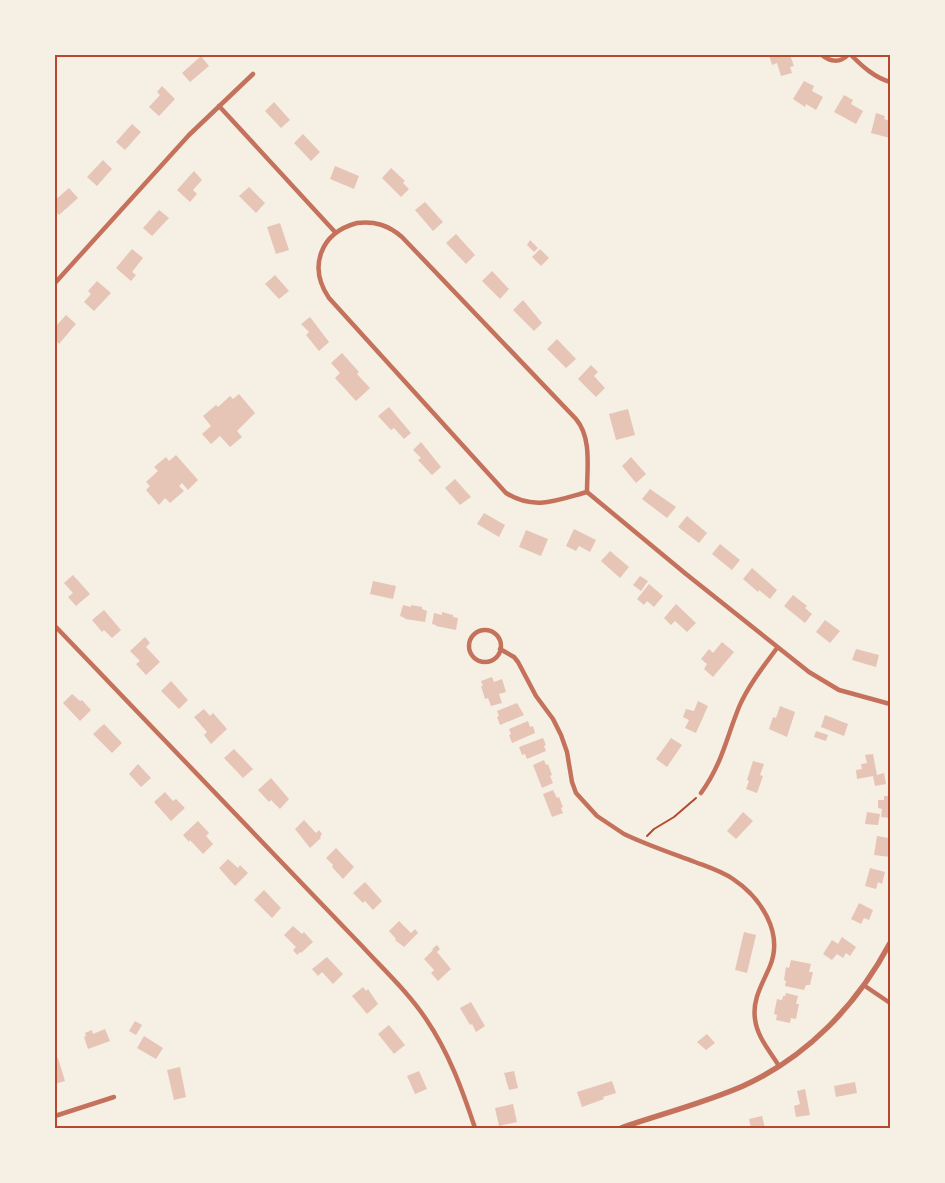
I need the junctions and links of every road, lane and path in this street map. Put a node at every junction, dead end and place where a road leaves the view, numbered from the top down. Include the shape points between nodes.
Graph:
1 (822, 55) edge
2 (850, 55) edge
3 (253, 74) dead end
4 (890, 82) edge
5 (219, 106) junction
6 (335, 232) junction
7 (55, 283) edge
8 (587, 492) junction
9 (55, 626) edge
10 (777, 648) junction
11 (500, 649) junction
12 (890, 704) edge
13 (702, 793) joint
14 (643, 843) junction
15 (890, 943) edge
16 (864, 986) junction
17 (890, 1003) edge
18 (780, 1066) junction
19 (114, 1097) dead end
20 (55, 1116) edge
21 (475, 1128) edge
22 (621, 1128) edge

1 - 2 street via 834,61
2 - 4 street via 865,69
3 - 5 street
5 - 6 street
5 - 7 street via 179,145
6 - 8 street via 357,223 373,222 402,237 580,425 585,438
6 - 8 street via 324,246 320,261 320,280 326,294 506,493 521,501 535,503 557,501
8 - 10 street
9 - 21 street via 406,993 426,1019 449,1059
10 - 12 street via 839,690
10 - 13 street via 742,701 719,764
11 - 11 street via 496,635 487,630 476,632 469,643 472,656 484,662 496,658
11 - 14 street via 518,662 558,727 565,743 572,782 579,796 597,816
13 - 14 path via 654,829
14 - 18 street via 729,877 746,889 766,915 774,932 774,949 757,998 755,1020 760,1037
15 - 16 street
16 - 17 street
16 - 18 street via 822,1033
18 - 22 street via 742,1086
19 - 20 street

